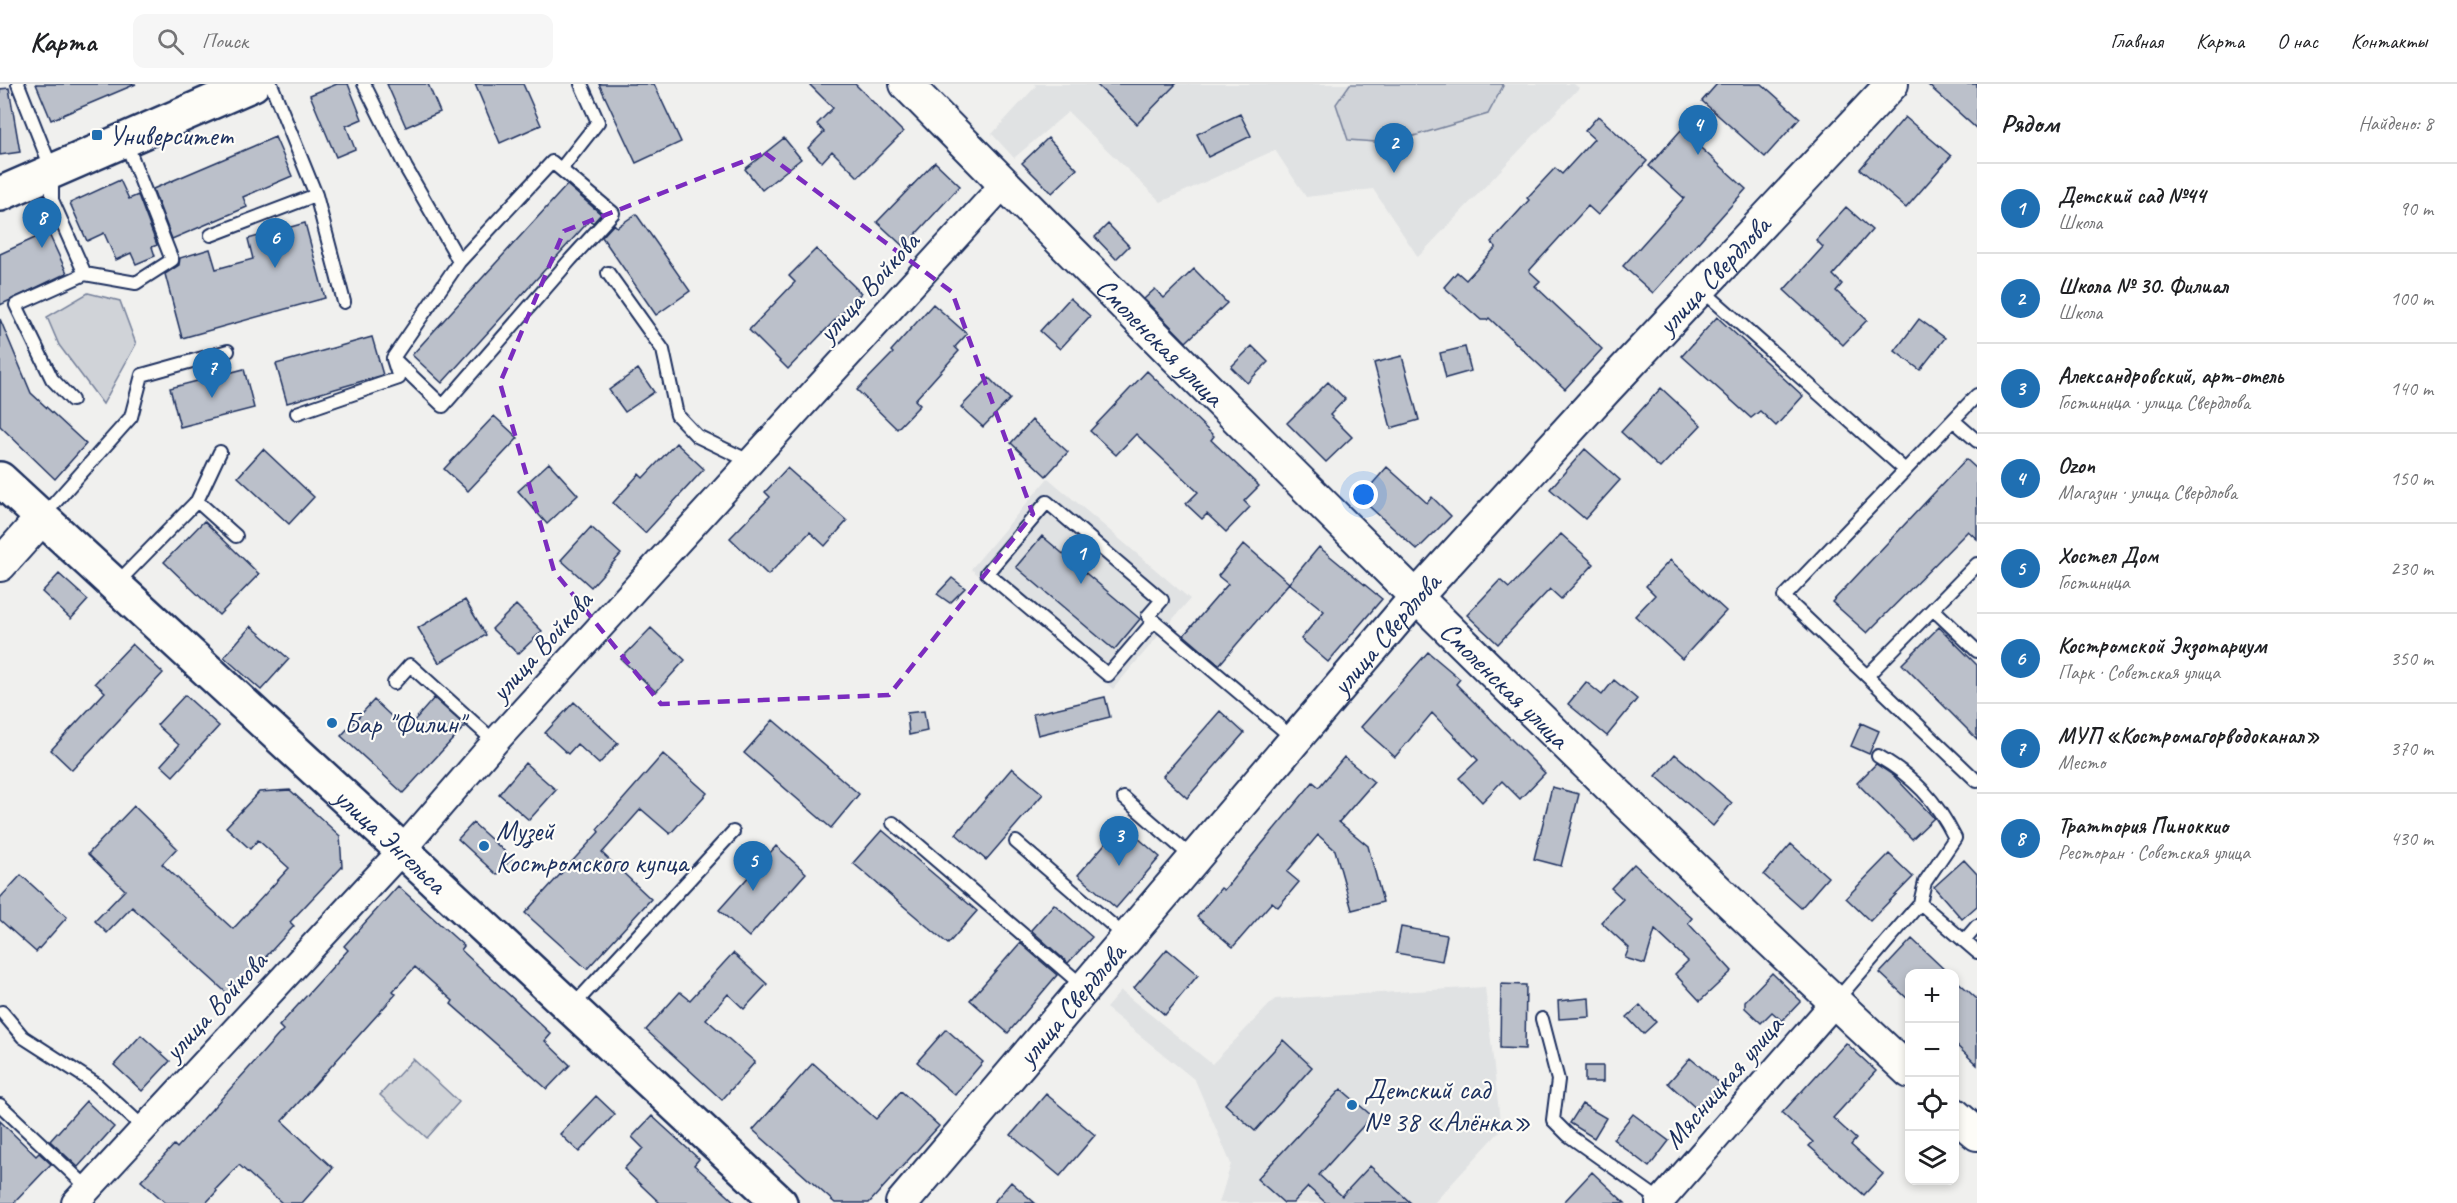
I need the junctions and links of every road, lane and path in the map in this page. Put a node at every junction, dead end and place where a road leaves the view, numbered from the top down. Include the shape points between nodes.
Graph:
1 (18, 84) edge
2 (253, 84) edge
3 (271, 84) edge
4 (364, 84) edge
5 (581, 84) edge
6 (906, 84) edge
7 (1892, 84) edge
8 (124, 139) junction
9 (52, 170) junction
10 (561, 170) junction
11 (1004, 184) junction
12 (0, 194) edge
13 (316, 195) junction
14 (211, 234) dead end
15 (459, 262) junction
16 (608, 273) dead end
17 (85, 274) junction
18 (1701, 288) junction
19 (344, 302) dead end
20 (228, 351) dead end
21 (393, 358) junction
22 (1977, 395) edge
23 (72, 400) dead end
24 (297, 413) dead end
25 (1953, 420) junction
26 (1977, 441) edge
27 (220, 452) dead end
28 (751, 462) junction
29 (1905, 470) junction
30 (0, 479) edge
31 (197, 501) junction
32 (41, 519) junction
33 (236, 536) dead end
34 (1977, 564) edge
35 (0, 565) edge
36 (114, 586) junction
37 (1416, 597) junction
38 (1933, 609) junction
39 (1154, 621) junction
40 (1977, 651) edge
41 (1867, 676) junction
42 (394, 683) dead end
43 (1294, 740) junction
44 (495, 742) junction
45 (1878, 756) dead end
46 (1977, 781) edge
47 (1124, 798) dead end
48 (893, 823) dead end
49 (733, 832) dead end
50 (1016, 842) dead end
51 (402, 850) junction
52 (1194, 859) junction
53 (1920, 903) junction
54 (1977, 927) edge
55 (1127, 938) junction
56 (1964, 941) junction
57 (1977, 952) edge
58 (1085, 987) junction
59 (1835, 1002) junction
60 (571, 1008) junction
61 (2, 1012) dead end
62 (1542, 1018) dead end
63 (1905, 1067) edge
64 (0, 1105) edge
65 (1959, 1118) edge
66 (144, 1128) junction
67 (1977, 1134) edge
68 (83, 1198) edge
69 (1660, 1202) edge
70 (780, 1203) edge
71 (902, 1203) edge

1 - 9 lane
2 - 8 main road
3 - 13 lane
4 - 15 lane
5 - 10 lane via 598,122
6 - 11 street, Смоленская улица
7 - 18 street, улица Свердлова
8 - 9 main road
8 - 17 lane via 172,260 136,282
9 - 12 main road
9 - 17 lane via 52,200
10 - 15 lane via 552,162
10 - 21 lane via 613,213 443,406
11 - 28 street, улица Войкова
11 - 37 street, Смоленская улица
13 - 14 lane
13 - 19 lane
15 - 21 lane
16 - 28 lane via 663,350 677,415 697,436
17 - 23 lane via 16,305 52,379
18 - 29 lane
18 - 37 street, улица Свердлова
20 - 32 lane via 142,375 131,417
21 - 24 lane via 399,378
22 - 25 lane
25 - 26 lane
25 - 29 lane
27 - 31 lane
28 - 44 street, улица Войкова
29 - 41 lane via 1784,597
30 - 32 main road, улица Энгельса
31 - 33 lane
31 - 36 lane
32 - 35 street
32 - 36 main road, улица Энгельса
34 - 38 lane
36 - 51 main road, улица Энгельса
37 - 43 street, улица Свердлова
37 - 59 street, Смоленская улица
38 - 40 lane
38 - 41 lane
39 - 39 lane via 1148,616 1162,600 1047,502 987,573 1107,675
39 - 43 lane
41 - 46 lane
42 - 44 lane via 410,665
43 - 52 street, улица Свердлова
44 - 51 street, улица Войкова
45 - 53 lane via 1903,770 1942,812 1955,838 1925,882
47 - 52 lane
48 - 58 lane
49 - 60 lane
50 - 55 lane
51 - 60 main road, улица Энгельса
51 - 66 street, улица Войкова
52 - 55 street, улица Свердлова
53 - 56 lane
53 - 59 lane
54 - 56 lane
55 - 58 street, улица Свердлова
56 - 57 lane
58 - 71 street, улица Свердлова
59 - 63 street, Смоленская улица
59 - 69 street, Мясницкая улица
60 - 70 main road, улица Энгельса
61 - 66 lane via 23,1037 96,1084
62 - 69 lane via 1558,1080 1553,1120
64 - 68 lane
65 - 67 street
66 - 68 street, улица Войкова

